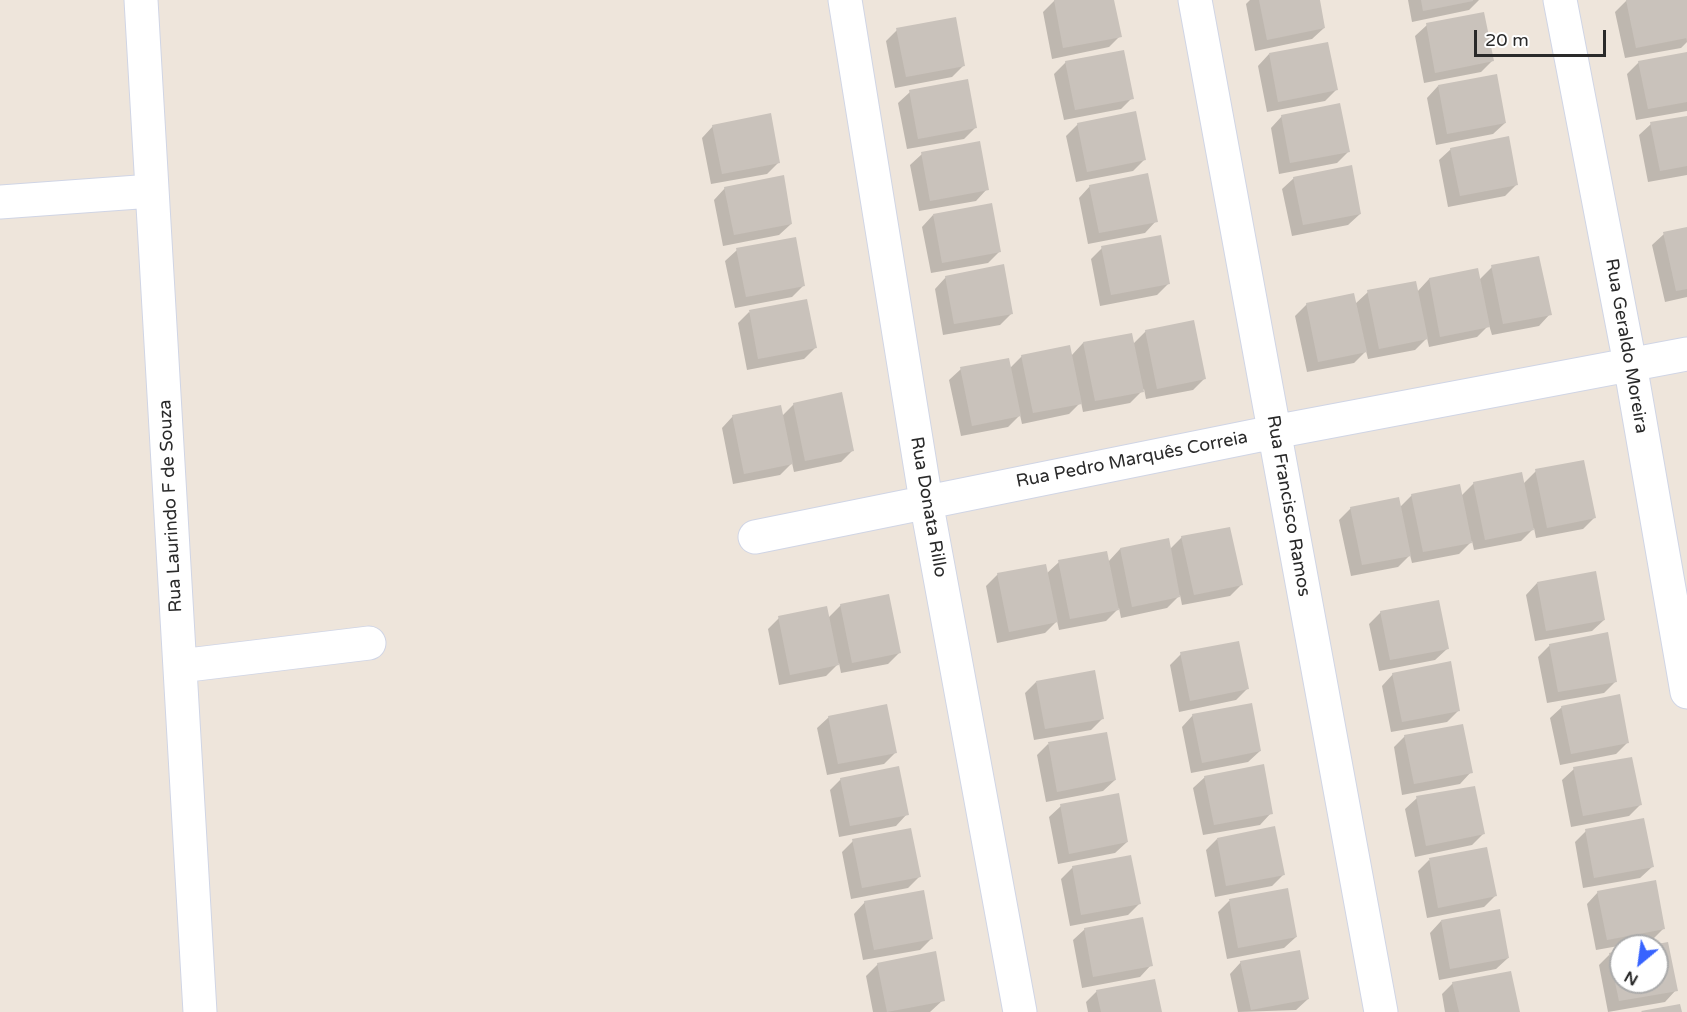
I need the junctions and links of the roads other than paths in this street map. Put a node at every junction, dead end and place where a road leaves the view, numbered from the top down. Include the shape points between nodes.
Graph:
1 (141, 0) edge
2 (845, 0) edge
3 (1195, 0) edge
4 (1560, 0) edge
5 (152, 191) junction
6 (0, 202) edge
7 (1687, 354) edge
8 (1630, 364) junction
9 (1275, 432) junction
10 (926, 501) junction
11 (755, 537) dead end
12 (369, 643) dead end
13 (180, 666) junction
14 (1687, 692) edge
15 (200, 1012) edge
16 (1020, 1012) edge
17 (1381, 1012) edge

1 - 5 street, Rua Laurindo F de Souza
2 - 10 street, Rua Donata Rillo
3 - 9 street, Rua Francisco Ramos
4 - 8 street, Rua Geraldo Moreira
5 - 6 street
5 - 13 street, Rua Laurindo F de Souza
7 - 8 street, Rua Pedro Marquês Correia
8 - 9 street, Rua Pedro Marquês Correia
8 - 14 street, Rua Geraldo Moreira
9 - 10 street, Rua Pedro Marquês Correia
9 - 17 street, Rua Francisco Ramos
10 - 11 street, Rua Pedro Marquês Correia
10 - 16 street, Rua Donata Rillo
12 - 13 street
13 - 15 street, Rua Laurindo F de Souza

